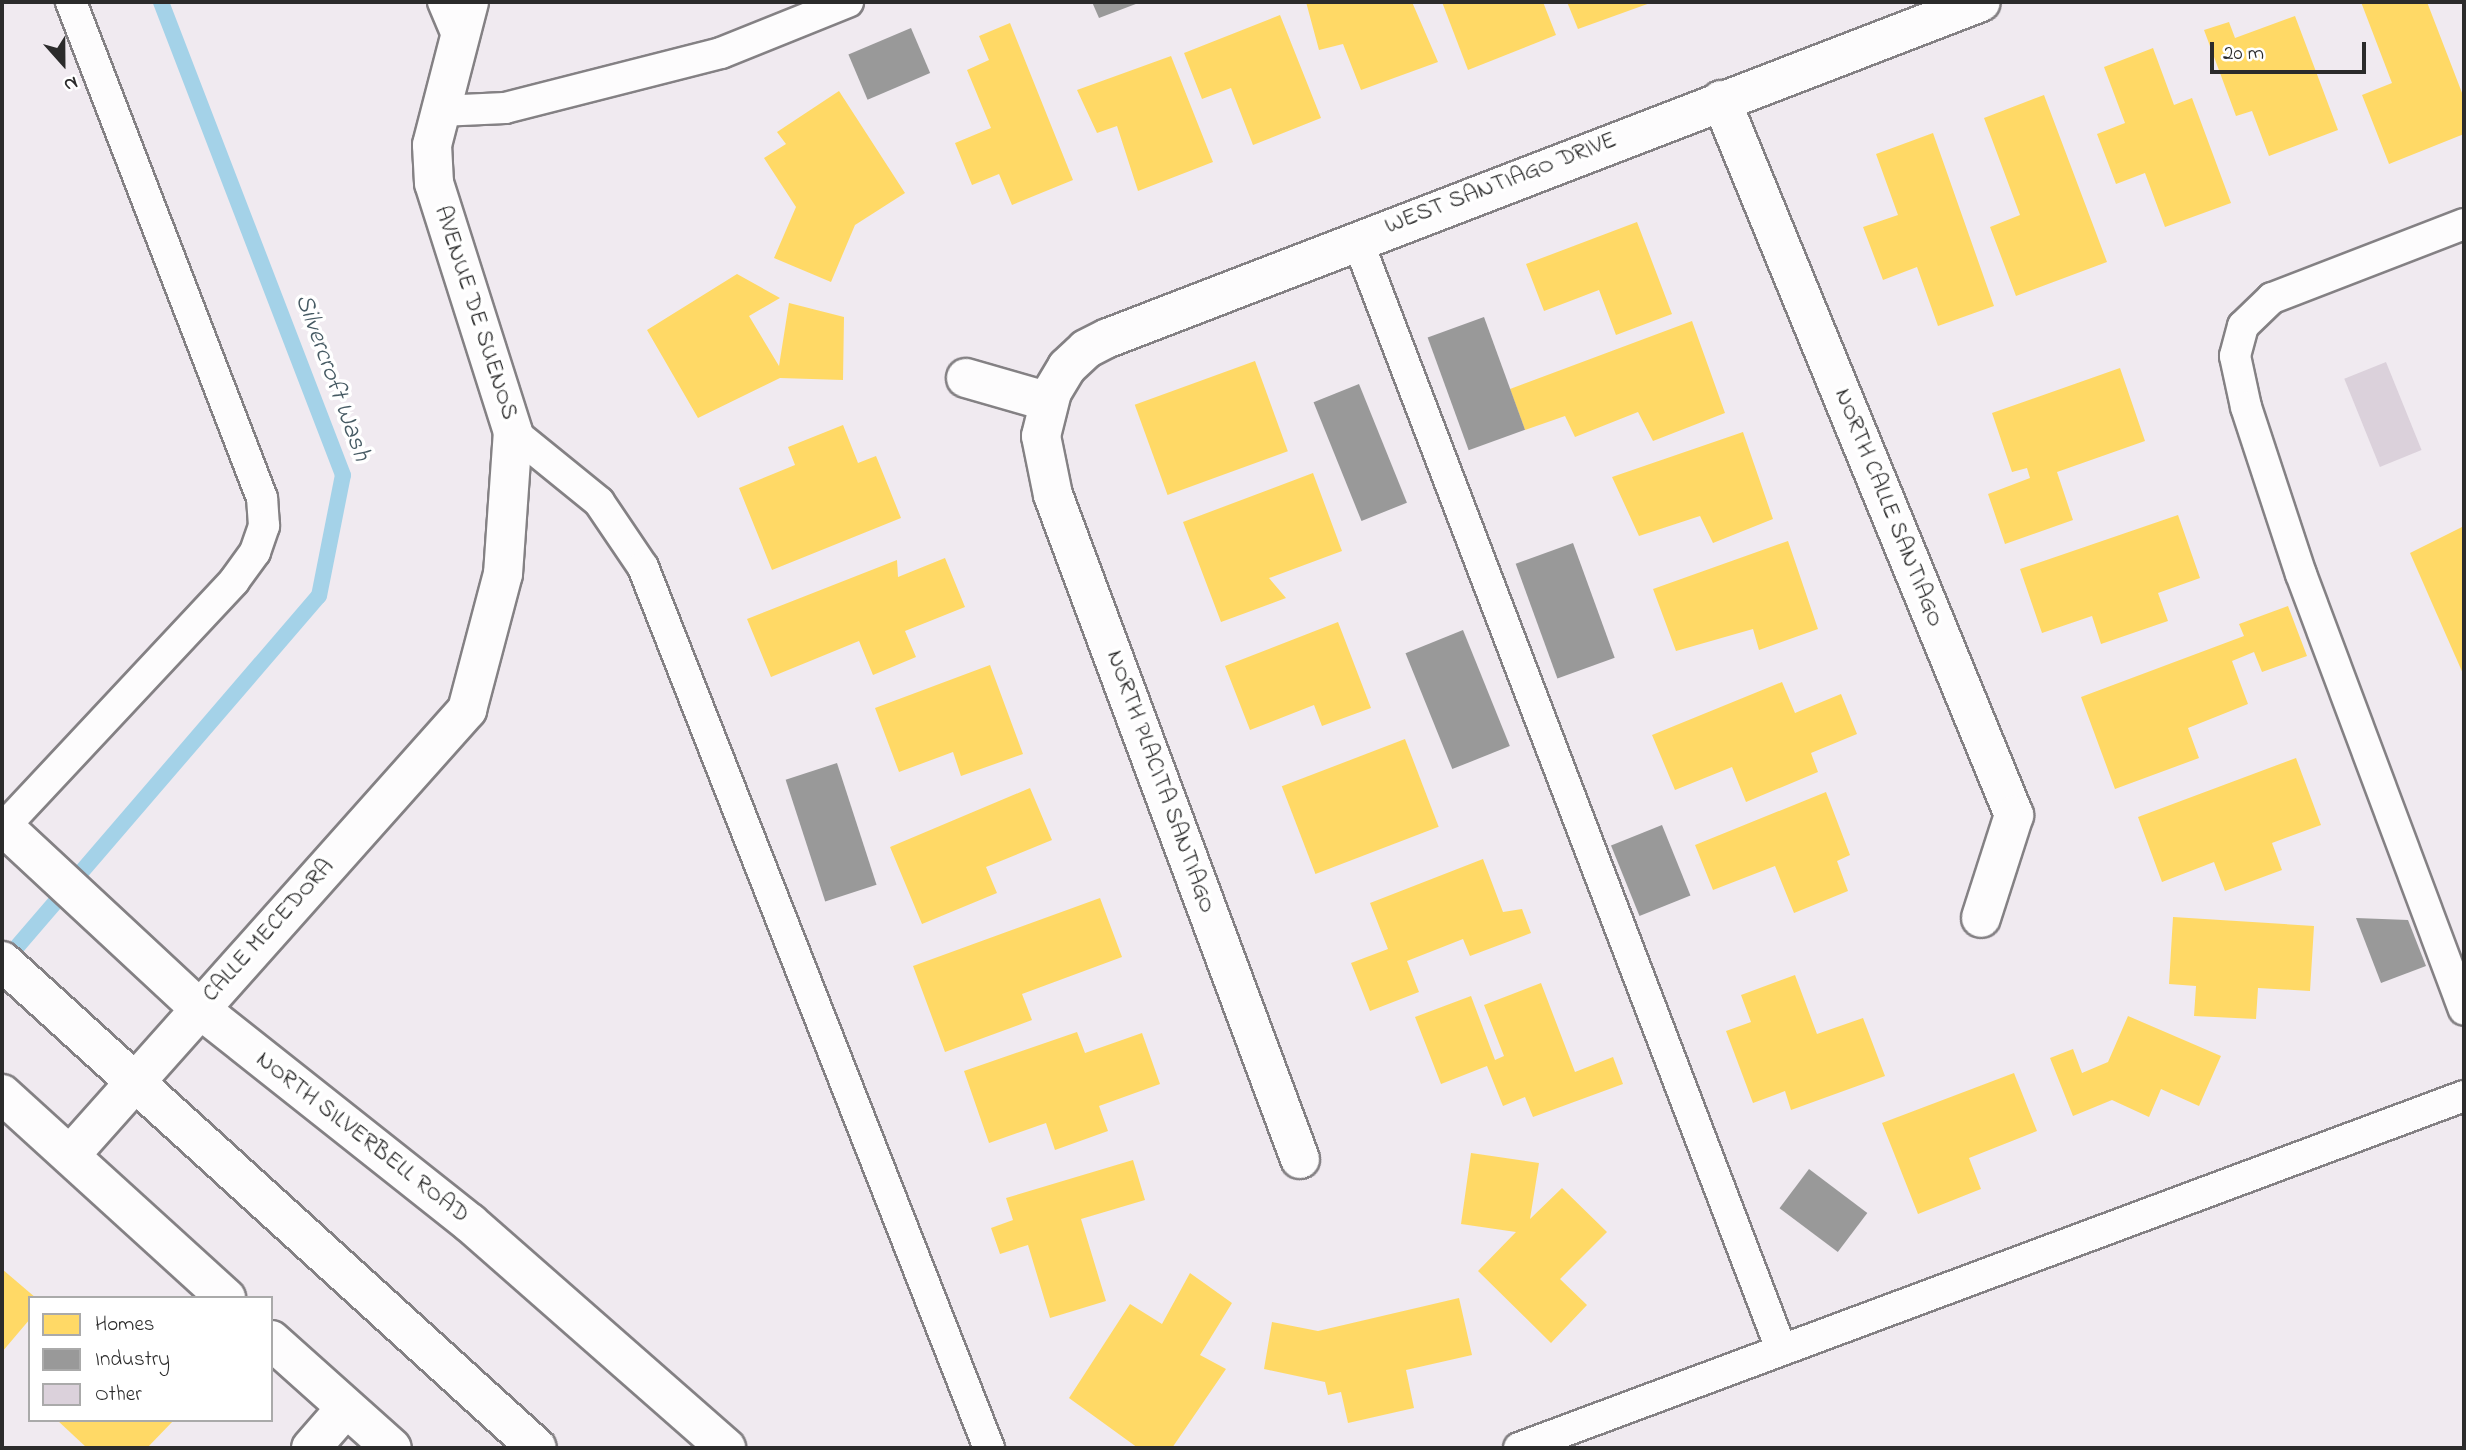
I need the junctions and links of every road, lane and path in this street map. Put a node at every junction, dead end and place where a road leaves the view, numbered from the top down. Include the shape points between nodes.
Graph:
1 (71, 2) edge
2 (848, 2) edge
3 (1981, 2) edge
4 (457, 13) edge
5 (1721, 100) junction
6 (440, 111) junction
7 (2464, 223) edge
8 (1357, 239) junction
9 (966, 378) dead end
10 (1049, 402) junction
11 (513, 432) junction
12 (467, 710) joint
13 (8, 831) edge
14 (1981, 918) dead end
15 (2, 961) edge
16 (200, 1009) junction
17 (2464, 1010) edge
18 (136, 1083) junction
19 (2464, 1096) edge
20 (3, 1098) edge
21 (72, 1153) junction
22 (1300, 1159) dead end
23 (224, 1296) edge
24 (273, 1342) edge
25 (1781, 1349) junction
26 (345, 1409) junction
27 (311, 1448) edge
28 (392, 1448) edge
29 (537, 1448) edge
30 (726, 1448) edge
31 (989, 1448) edge
32 (1519, 1448) edge

1 - 13 lane via 262,498 264,526 255,552 234,580
2 - 6 lane via 721,53 505,108
3 - 5 street, WEST SANTIAGO DRIVE
4 - 6 street, AVENUE DE SUENOS
5 - 8 street, WEST SANTIAGO DRIVE
5 - 14 street, NORTH CALLE SANTIAGO via 2014,815
6 - 11 street, AVENUE DE SUENOS via 432,145 434,183
7 - 17 lane via 2272,298 2244,326 2235,356 2246,407 2301,574
8 - 10 street, WEST SANTIAGO DRIVE via 1086,349 1067,368
8 - 25 lane
9 - 10 street
10 - 22 street, NORTH PLACITA SANTIAGO via 1041,436 1053,495
11 - 12 street, AVENUE DE SUENOS via 503,574
11 - 31 lane via 599,502 643,567
12 - 16 street, CALLE MECEDORA
13 - 16 street, NORTH SILVERBELL ROAD
15 - 18 street
16 - 18 street, CALLE MECEDORA
16 - 30 street, NORTH SILVERBELL ROAD via 470,1223
18 - 21 street, CALLE MECEDORA
18 - 29 street
19 - 25 lane
20 - 21 street
21 - 23 street
24 - 26 street
25 - 32 lane
26 - 27 street
26 - 28 street

